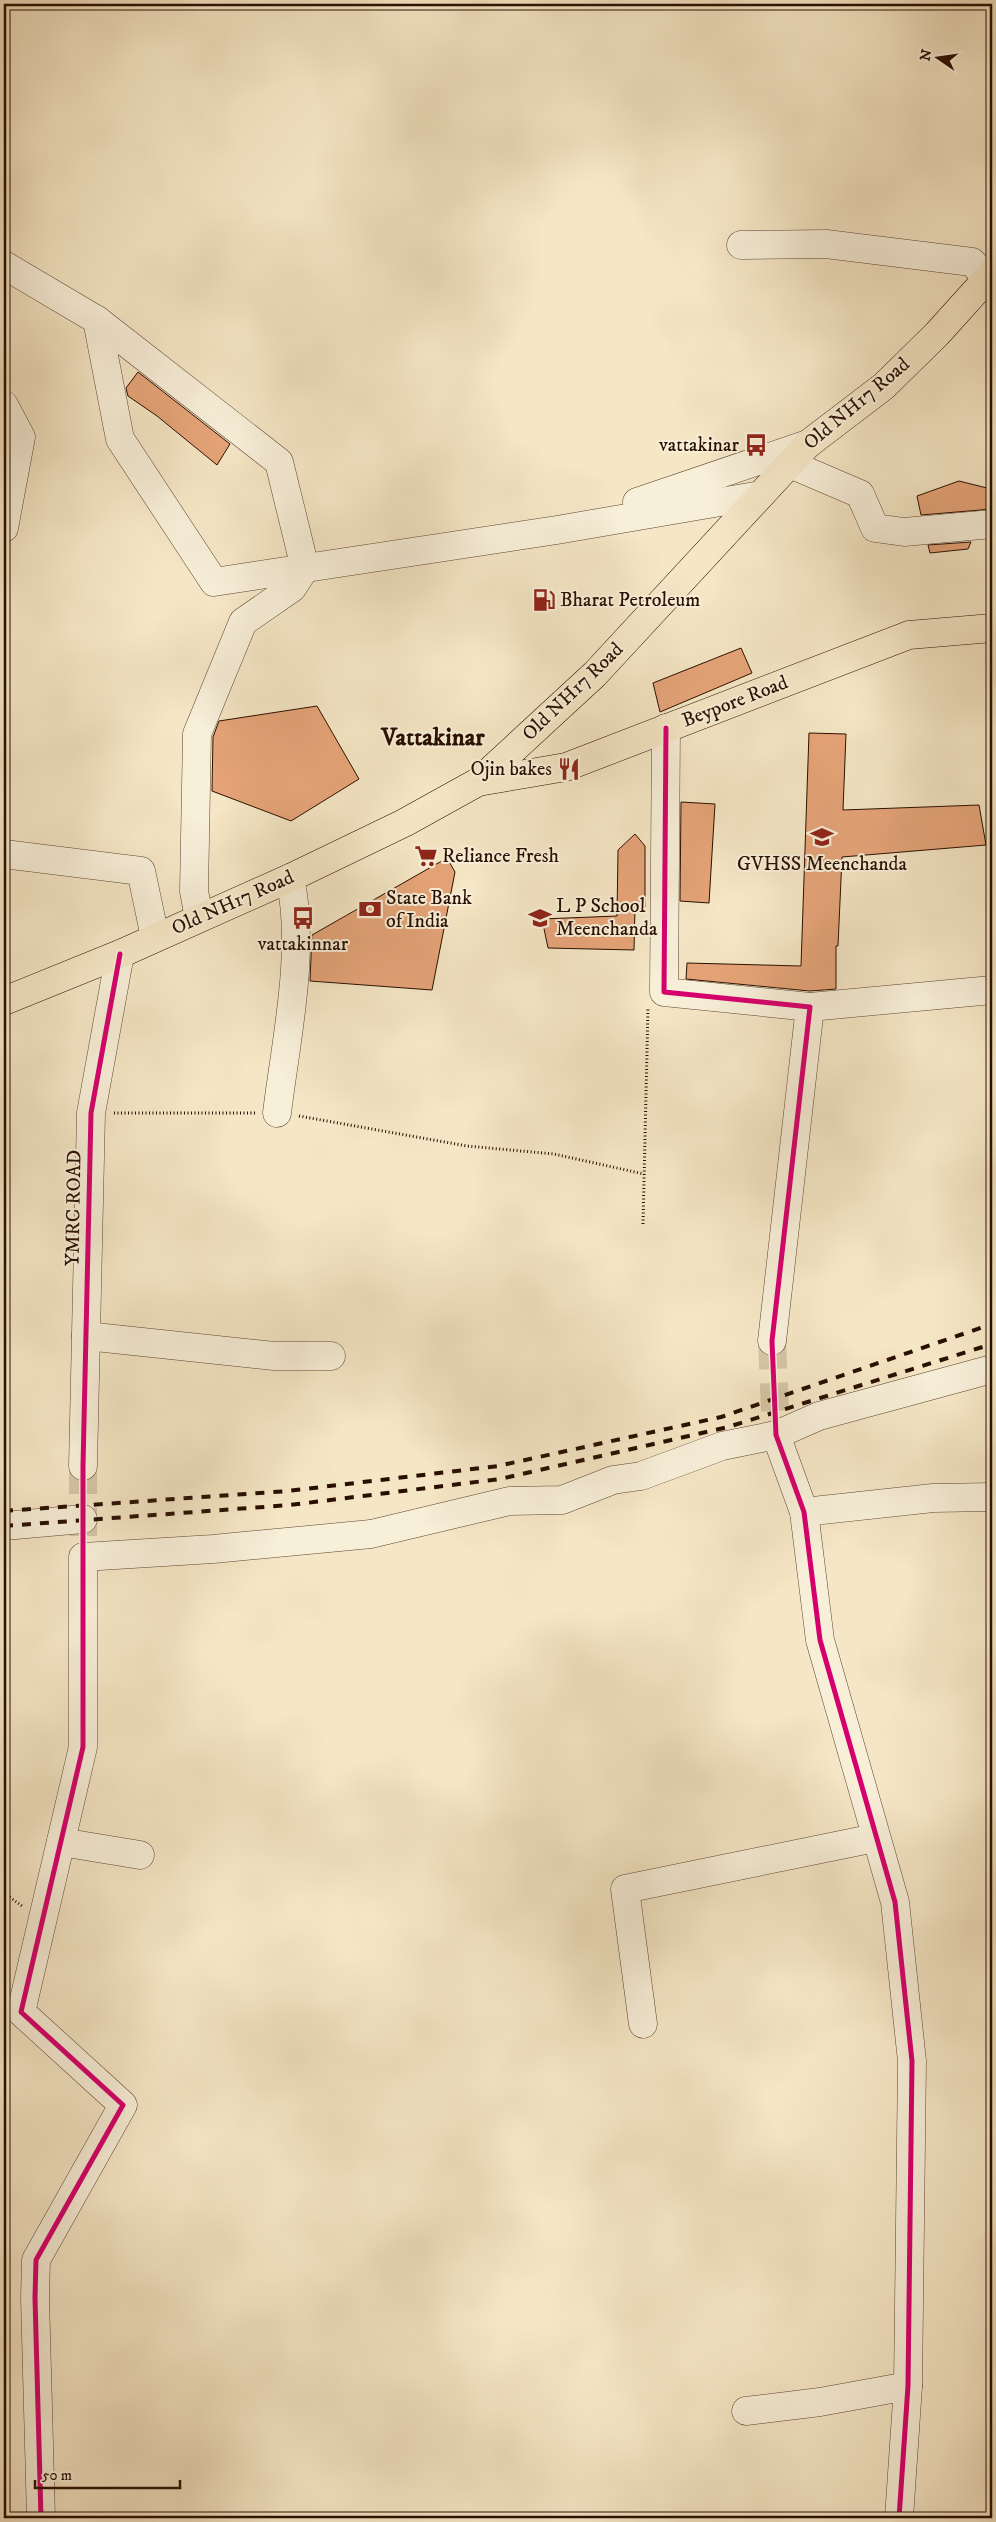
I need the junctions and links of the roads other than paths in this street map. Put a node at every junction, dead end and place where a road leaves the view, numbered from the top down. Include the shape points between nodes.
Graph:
1 (741, 245) dead end
2 (4, 265) edge
3 (990, 275) edge
4 (97, 320) junction
5 (4, 405) edge
6 (808, 444) junction
7 (790, 464) junction
8 (761, 495) junction
9 (992, 524) edge
10 (4, 528) edge
11 (557, 530) junction
12 (305, 568) junction
13 (992, 628) edge
14 (666, 728) junction
15 (478, 782) junction
16 (4, 854) edge
17 (290, 878) junction
18 (199, 918) junction
19 (155, 937) junction
20 (120, 954) junction
21 (992, 990) edge
22 (4, 1001) edge
23 (810, 1007) junction
24 (277, 1113) road end
25 (86, 1336) junction
26 (772, 1341) tunnel mouth
27 (332, 1356) dead end
28 (992, 1369) edge
29 (776, 1436) junction
30 (83, 1466) tunnel mouth
31 (992, 1498) edge
32 (804, 1512) junction
33 (83, 1518) dead end
34 (4, 1526) edge
35 (875, 1838) junction
36 (61, 1842) junction
37 (140, 1855) dead end
38 (643, 2024) dead end
39 (908, 2386) junction
40 (746, 2411) dead end
41 (41, 2518) edge
42 (899, 2518) edge

1 - 3 street via 826,244 972,262
2 - 4 street
3 - 6 main road, Old NH17 Road via 884,386
4 - 12 street via 279,462
4 - 12 street via 120,439 214,582
5 - 10 street via 21,436
6 - 7 main road, Old NH17 Road
6 - 11 street
7 - 8 main road, Old NH17 Road
7 - 9 street via 860,494 875,528 904,532
8 - 11 street
8 - 15 main road, Old NH17 Road via 595,674
11 - 12 street
12 - 18 street via 292,588 243,622 197,734 194,891
13 - 14 main road, Beypore Road via 908,635
14 - 15 main road, Beypore Road via 566,767
14 - 23 street via 664,992
15 - 17 main road, Old NH17 Road via 404,823
16 - 19 street via 141,871
17 - 18 main road, Old NH17 Road
17 - 24 street via 294,896 295,968
18 - 19 main road, Old NH17 Road
19 - 20 main road, Old NH17 Road
20 - 22 main road, Old NH17 Road
20 - 25 street, YMRC ROAD via 91,1113
21 - 23 street
23 - 26 street
25 - 27 street via 274,1356
25 - 30 street, YMRC ROAD
28 - 29 street via 819,1416
29 - 32 street
29 - 36 street via 722,1446 641,1476 614,1480 562,1500 509,1501 371,1534 83,1557 83,1747
31 - 32 street via 933,1498
32 - 35 street via 820,1640
33 - 34 street
35 - 38 street via 625,1889
35 - 39 street via 895,1902 912,2061
36 - 37 street
36 - 41 street via 21,2012 123,2105 36,2260
39 - 40 street
39 - 42 street

